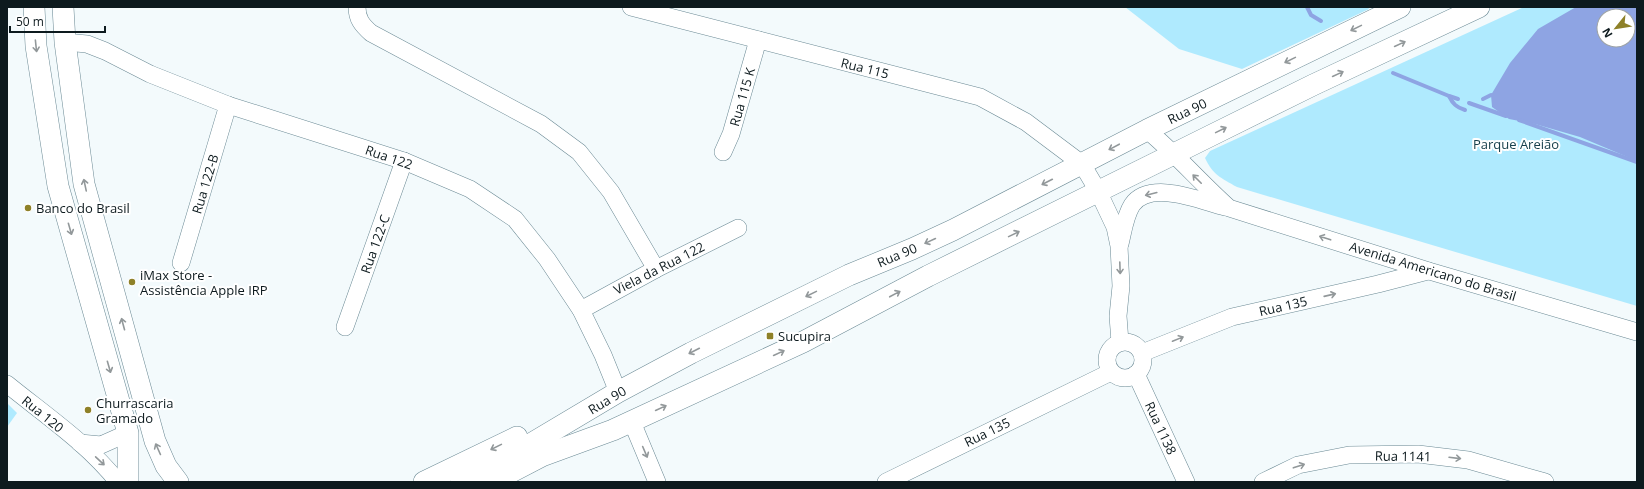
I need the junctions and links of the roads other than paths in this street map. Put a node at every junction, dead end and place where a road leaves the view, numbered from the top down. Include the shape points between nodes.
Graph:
1 (34, 7) edge
2 (63, 7) edge
3 (357, 7) edge
4 (631, 7) edge
5 (1400, 7) edge
6 (1479, 7) edge
7 (758, 40) junction
8 (65, 42) junction
9 (228, 105) junction
10 (1146, 130) junction
11 (723, 152) dead end
12 (1173, 154) junction
13 (404, 161) junction
14 (1082, 164) junction
15 (1098, 191) junction
16 (1230, 208) junction
17 (738, 228) dead end
18 (1119, 246) junction
19 (181, 263) dead end
20 (656, 269) junction
21 (1429, 271) junction
22 (581, 310) junction
23 (345, 327) dead end
24 (1637, 332) edge
25 (1120, 342) junction
26 (1142, 353) junction
27 (1111, 372) junction
28 (1136, 374) junction
29 (7, 384) edge
30 (618, 392) junction
31 (572, 421) junction
32 (632, 422) junction
33 (613, 430) junction
34 (128, 433) junction
35 (80, 443) junction
36 (118, 482) edge
37 (128, 482) edge
38 (178, 482) edge
39 (424, 482) edge
40 (461, 482) edge
41 (492, 482) edge
42 (515, 482) edge
43 (658, 482) edge
44 (886, 482) edge
45 (1186, 482) edge
46 (1263, 482) edge
47 (1545, 482) edge

1 -> 34 main road via 36,46 58,186
2 - 8 main road
3 - 20 street via 358,17 371,33 541,124 579,152 611,192
4 - 7 street, Rua 115
5 -> 10 main road, Rua 90
12 -> 6 main road, Rua 90
7 - 11 street, Rua 115 K via 731,134
7 - 14 street, Rua 115 via 980,97 1026,122
8 - 9 street, Rua 122 via 87,44 150,74
38 -> 8 main road via 166,466 155,440 84,184
9 - 13 street, Rua 122
9 - 19 street, Rua 122-B
10 - 12 street, Avenida Americano do Brasil
10 -> 14 main road, Rua 90
12 - 15 main road, Rua 90
16 -> 12 street, Avenida Americano do Brasil
13 - 22 street, Rua 122 via 470,189 515,219 547,259
13 - 23 street, Rua 122-C
14 - 15 street
14 -> 30 main road, Rua 90 via 912,250 849,275 692,352
15 - 18 street via 1115,227
32 -> 15 main road, Rua 90 via 803,342
16 -> 18 street, Avenida Americano do Brasil via 1165,192 1152,192 1132,205
21 -> 16 street, Avenida Americano do Brasil
17 - 20 street, Viela da Rua 122
18 -> 25 street
20 - 22 street, Viela da Rua 122
21 - 24 street, Avenida Americano do Brasil
26 -> 21 street, Rua 135 via 1232,317
22 - 30 street, Rua 122
25 - 26 street via 1134,343
25 - 27 street via 1114,345 1106,356
26 - 28 street via 1140,370
27 - 28 street via 1124,378
27 - 44 street, Rua 135
28 - 45 street, Rua 1138
29 - 35 street, Rua 120
30 - 31 main road, Rua 90
31 -> 39 main road via 522,435
31 - 40 main road, Rua 90
32 - 33 main road, Rua 90
32 -> 43 street
33 - 41 main road, Rua 90 via 542,456
33 - 42 main road
34 - 35 street via 102,445
34 - 37 main road
35 -> 36 street, Rua 120
46 -> 47 street, Rua 1141 via 1298,465 1349,455 1418,454 1468,460

